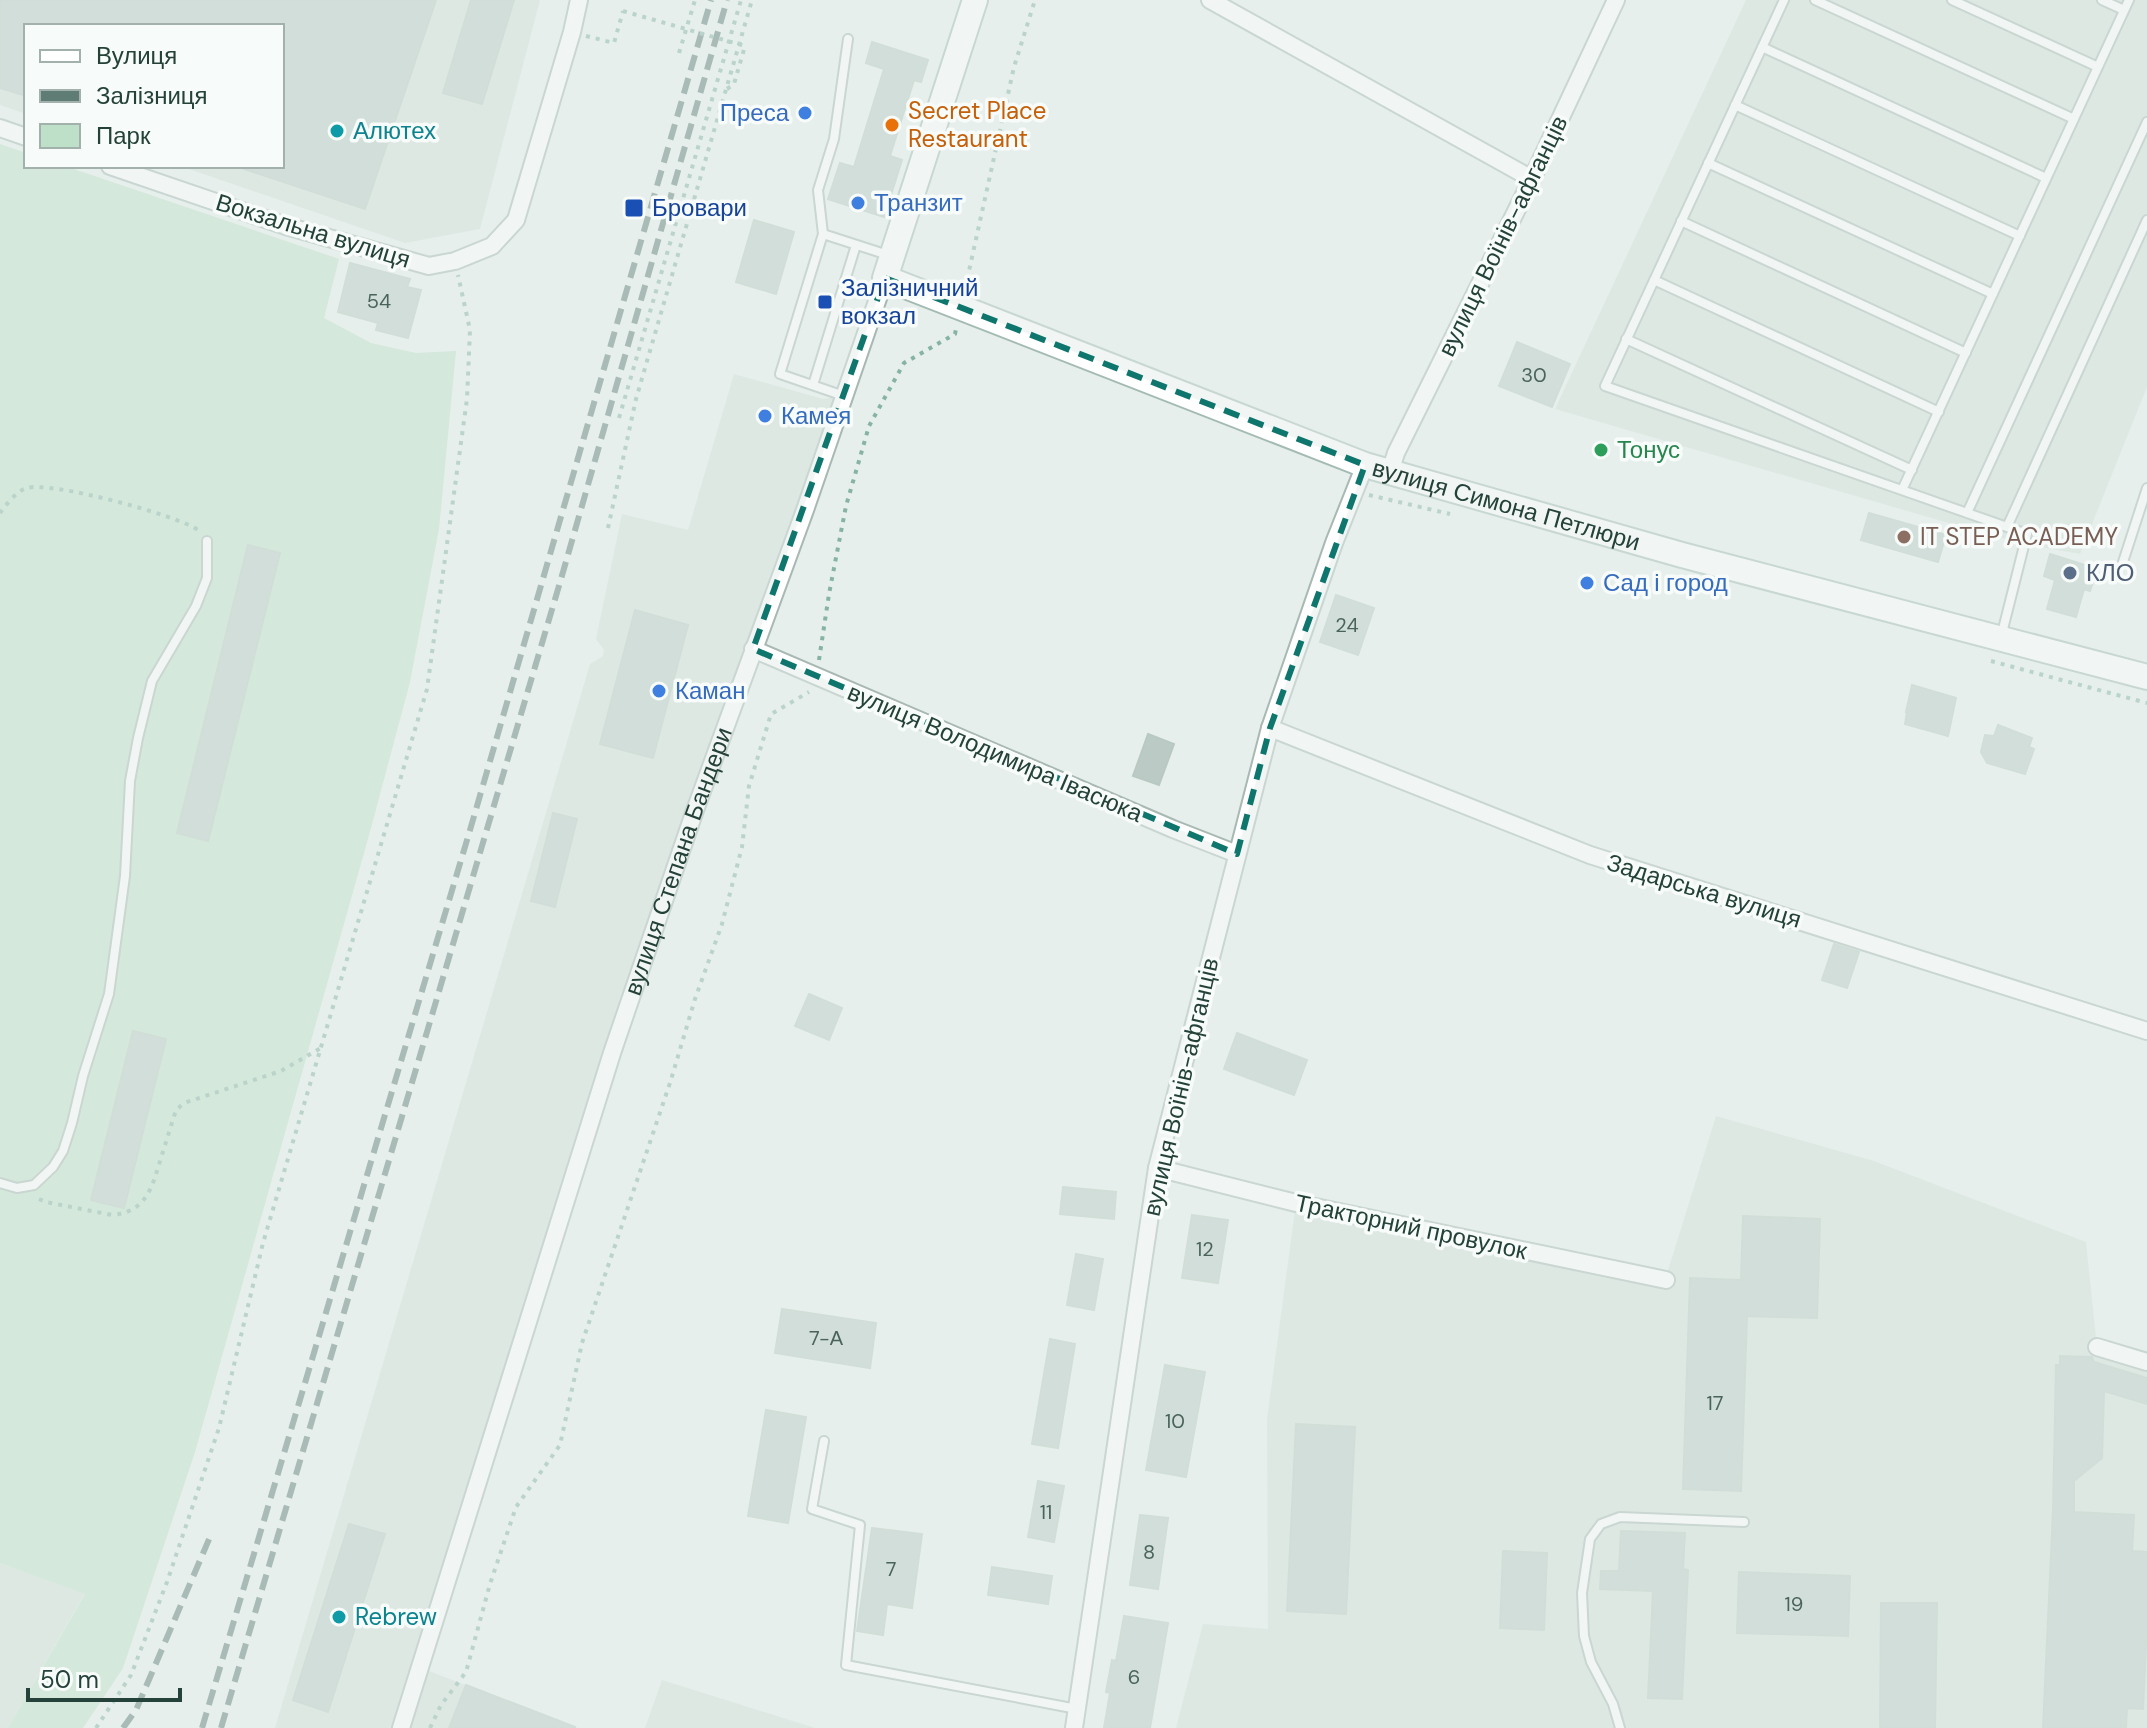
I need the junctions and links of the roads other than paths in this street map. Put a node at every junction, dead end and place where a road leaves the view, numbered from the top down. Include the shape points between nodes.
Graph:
1 (579, 0) edge
2 (975, 0) edge
3 (1210, 0) edge
4 (1616, 0) edge
5 (1784, 0) edge
6 (1815, 0) edge
7 (1952, 0) edge
8 (2102, 0) edge
9 (2129, 0) edge
10 (2124, 10) junction
11 (848, 39) dead end
12 (1762, 47) junction
13 (2098, 67) junction
14 (1735, 105) junction
15 (2074, 119) junction
16 (2147, 122) edge
17 (0, 128) edge
18 (24, 136) edge
19 (1708, 163) junction
20 (116, 168) edge
21 (2046, 178) junction
22 (1532, 179) junction
23 (2147, 220) edge
24 (1681, 221) junction
25 (823, 234) junction
26 (2020, 236) junction
27 (856, 245) junction
28 (889, 267) junction
29 (1654, 280) junction
30 (1993, 294) junction
31 (1626, 339) junction
32 (1966, 353) junction
33 (813, 385) junction
34 (845, 396) junction
35 (1939, 412) junction
36 (1365, 465) junction
37 (1912, 470) junction
38 (1390, 472) junction
39 (2147, 488) edge
40 (1902, 490) junction
41 (1967, 513) junction
42 (2007, 527) junction
43 (207, 541) road end
44 (2123, 562) dead end
45 (2001, 638) junction
46 (753, 649) junction
47 (2147, 677) edge
48 (1270, 728) junction
49 (1237, 854) junction
50 (2147, 1031) edge
51 (1157, 1168) junction
52 (0, 1183) edge
53 (1666, 1280) dead end
54 (2097, 1347) dead end
55 (2147, 1362) edge
56 (824, 1441) dead end
57 (1744, 1522) dead end
58 (1078, 1709) junction
59 (401, 1728) edge
60 (1074, 1728) edge
61 (1620, 1728) edge

1 - 20 street, Вокзальна вулиця via 516,220 492,246 455,261 429,266 286,226
2 - 28 street, вулиця Степана Бандери
3 - 22 street
4 - 22 street, вулиця Воїнів-афганців
5 - 12 lane
6 - 15 lane
7 - 13 lane
8 - 10 lane
9 - 10 lane
10 - 13 lane
11 - 25 lane via 834,139 818,190
12 - 14 lane
12 - 21 lane
13 - 15 lane
14 - 19 lane
14 - 26 lane
15 - 21 lane
16 - 41 lane
17 - 18 street
19 - 24 lane
19 - 30 lane
21 - 26 lane
22 - 38 street, вулиця Воїнів-афганців
23 - 42 lane
24 - 29 lane
24 - 32 lane
25 - 27 lane
25 - 33 lane via 780,374
26 - 30 lane
27 - 28 lane
27 - 33 lane
28 - 34 street, вулиця Степана Бандери
28 - 36 street, вулиця Симона Петлюри
29 - 31 lane
29 - 35 lane
30 - 32 lane
31 - 37 lane
31 - 40 lane via 1605,386
32 - 35 lane
33 - 34 lane
34 - 46 street, вулиця Степана Бандери
35 - 37 lane
36 - 38 street, вулиця Симона Петлюри
36 - 48 street, вулиця Воїнів-афганців
37 - 40 lane
38 - 45 street, вулиця Симона Петлюри
39 - 44 lane
40 - 41 lane
41 - 42 lane
42 - 45 lane via 2027,534
43 - 52 lane via 207,578 152,681 138,738 109,994 63,1151 34,1185
45 - 47 street, вулиця Симона Петлюри
46 - 49 street, вулиця Володимира Івасюка
46 - 59 street, вулиця Степана Бандери via 603,1082
48 - 49 street, вулиця Воїнів-афганців
48 - 50 street, Задарська вулиця via 1590,855
49 - 51 street, вулиця Воїнів-афганців
51 - 53 street, Тракторний провулок via 1296,1203
51 - 58 street, вулиця Воїнів-афганців
54 - 55 street
56 - 58 lane via 812,1509 860,1525 846,1665
57 - 61 lane via 1620,1517 1601,1524 1590,1539 1582,1593 1584,1636
58 - 60 street, вулиця Воїнів-афганців

